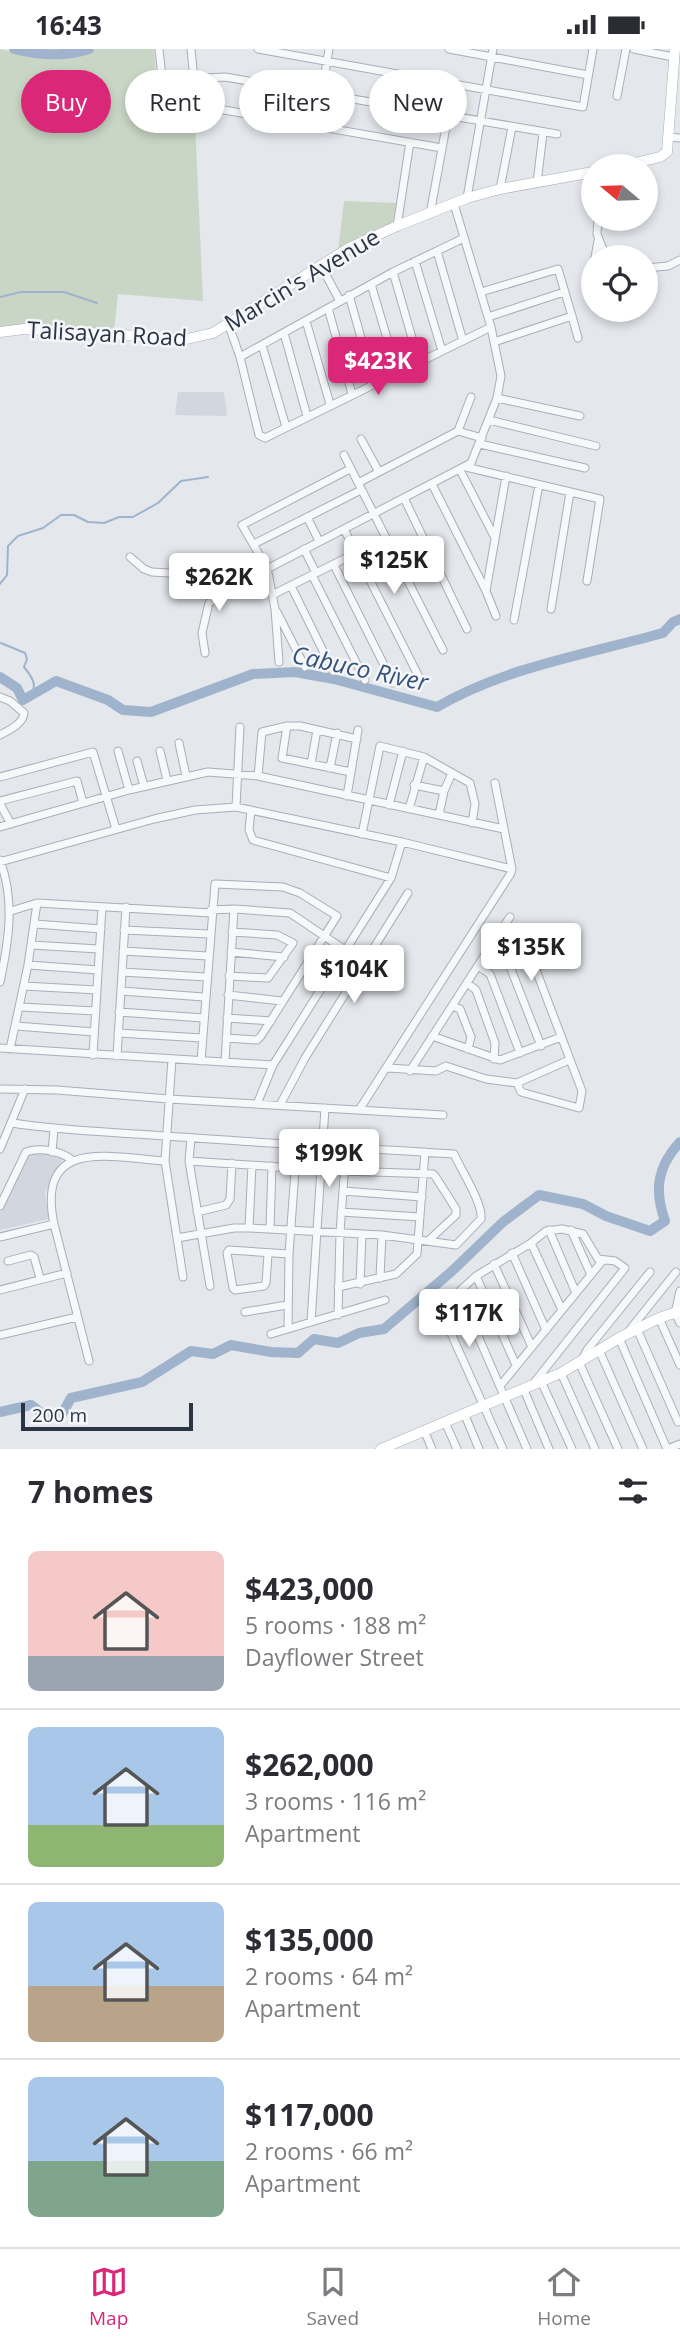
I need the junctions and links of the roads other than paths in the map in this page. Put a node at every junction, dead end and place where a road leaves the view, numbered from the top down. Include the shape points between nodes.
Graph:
1 (159, 49) edge
2 (191, 49) edge
3 (258, 49) edge
4 (329, 49) edge
5 (449, 49) edge
6 (593, 49) edge
7 (626, 49) edge
8 (634, 49) edge
9 (492, 53) edge
10 (674, 53) edge
11 (327, 61) junction
12 (161, 70) edge
13 (192, 70) edge
14 (325, 70) edge
15 (588, 75) junction
16 (486, 89) junction
17 (617, 96) dead end
18 (467, 120) edge
19 (480, 122) junction
20 (512, 127) junction
21 (355, 133) edge
22 (445, 133) edge
23 (544, 133) junction
24 (557, 134) dead end
25 (675, 138) edge
26 (410, 142) junction
27 (442, 148) junction
28 (658, 157) edge
29 (581, 174) edge
30 (537, 183) junction
31 (500, 189) junction
32 (467, 198) junction
33 (454, 204) junction
34 (430, 213) junction
35 (397, 226) junction
36 (596, 231) edge
37 (464, 238) junction
38 (598, 239) junction
39 (597, 245) edge
40 (601, 245) edge
41 (603, 245) edge
42 (437, 251) junction
43 (680, 260) edge
44 (415, 261) junction
45 (321, 266) junction
46 (658, 267) edge
47 (393, 272) junction
48 (371, 284) junction
49 (481, 292) junction
50 (564, 292) junction
51 (349, 296) junction
52 (340, 301) junction
53 (328, 308) junction
54 (572, 316) junction
55 (488, 317) junction
56 (306, 321) junction
57 (228, 323) junction
58 (491, 327) junction
59 (0, 332) edge
60 (214, 333) joint
61 (284, 333) junction
62 (578, 338) dead end
63 (463, 341) junction
64 (495, 342) junction
65 (262, 345) junction
66 (442, 351) junction
67 (240, 357) junction
68 (419, 362) junction
69 (397, 372) junction
70 (374, 383) junction
71 (352, 394) junction
72 (471, 397) dead end
73 (497, 398) junction
74 (330, 404) junction
75 (307, 416) junction
76 (580, 417) dead end
77 (489, 420) junction
78 (286, 427) junction
79 (458, 431) junction
80 (361, 439) dead end
81 (481, 441) junction
82 (596, 446) dead end
83 (344, 455) dead end
84 (463, 468) junction
85 (585, 468) dead end
86 (350, 469) junction
87 (379, 472) junction
88 (506, 476) junction
89 (432, 484) junction
90 (539, 485) junction
91 (359, 486) junction
92 (570, 492) junction
93 (404, 498) junction
94 (373, 514) junction
95 (307, 517) junction
96 (344, 529) junction
97 (495, 539) junction
98 (319, 541) junction
99 (254, 544) junction
100 (304, 549) junction
101 (356, 553) junction
102 (130, 557) dead end
103 (334, 565) junction
104 (267, 568) junction
105 (314, 574) junction
106 (587, 581) dead end
107 (242, 582) junction
108 (290, 586) junction
109 (486, 591) junction
110 (272, 596) junction
111 (275, 609) junction
112 (551, 609) dead end
113 (496, 616) dead end
114 (514, 620) dead end
115 (467, 629) dead end
116 (443, 650) dead end
117 (205, 653) dead end
118 (279, 662) dead end
119 (305, 667) dead end
120 (333, 671) dead end
121 (418, 675) dead end
122 (365, 680) dead end
123 (393, 683) dead end
124 (0, 697) edge
125 (287, 726) junction
126 (240, 727) dead end
127 (317, 730) junction
128 (2, 732) edge
129 (337, 733) junction
130 (179, 743) dead end
131 (118, 751) dead end
132 (160, 751) dead end
133 (403, 751) junction
134 (424, 757) junction
135 (138, 761) dead end
136 (311, 764) junction
137 (330, 768) junction
138 (351, 772) junction
139 (237, 773) junction
140 (452, 773) junction
141 (186, 776) junction
142 (258, 776) junction
143 (0, 777) edge
144 (167, 781) junction
145 (495, 783) dead end
146 (414, 785) junction
147 (144, 786) junction
148 (129, 790) junction
149 (444, 791) junction
150 (347, 796) junction
151 (107, 797) junction
152 (369, 801) junction
153 (0, 802) edge
154 (83, 803) junction
155 (389, 805) junction
156 (236, 807) junction
157 (410, 809) junction
158 (251, 810) junction
159 (439, 815) junction
160 (472, 823) junction
161 (11, 824) junction
162 (0, 827) edge
163 (116, 829) junction
164 (504, 829) junction
165 (362, 834) junction
166 (402, 842) junction
167 (0, 861) edge
168 (512, 869) junction
169 (391, 878) junction
170 (408, 893) dead end
171 (37, 903) junction
172 (102, 907) junction
173 (126, 907) junction
174 (234, 909) junction
175 (11, 911) junction
176 (211, 912) junction
177 (510, 917) dead end
178 (35, 924) junction
179 (101, 929) junction
180 (124, 930) junction
181 (501, 930) junction
182 (527, 931) dead end
183 (232, 932) junction
184 (209, 934) junction
185 (323, 936) junction
186 (520, 942) junction
187 (32, 945) junction
188 (100, 949) junction
189 (489, 949) junction
190 (345, 950) junction
191 (123, 951) junction
192 (231, 952) junction
193 (208, 955) junction
194 (284, 957) junction
195 (28, 965) junction
196 (478, 967) junction
197 (98, 970) junction
198 (122, 972) junction
199 (229, 976) junction
200 (206, 977) junction
201 (0, 982) edge
202 (467, 983) junction
203 (24, 986) junction
204 (97, 990) junction
205 (121, 991) junction
206 (228, 995) junction
207 (204, 997) junction
208 (282, 1001) junction
209 (452, 1006) junction
210 (20, 1007) junction
211 (96, 1011) junction
212 (120, 1012) junction
213 (203, 1018) junction
214 (227, 1018) junction
215 (271, 1021) junction
216 (16, 1026) junction
217 (94, 1032) junction
218 (118, 1033) junction
219 (432, 1036) junction
220 (561, 1037) junction
221 (202, 1038) junction
222 (226, 1038) junction
223 (541, 1045) junction
224 (0, 1048) edge
225 (10, 1049) junction
226 (468, 1049) junction
227 (520, 1053) junction
228 (93, 1055) junction
229 (117, 1056) junction
230 (172, 1059) junction
231 (494, 1059) junction
232 (569, 1060) junction
233 (201, 1061) junction
234 (225, 1062) junction
235 (273, 1066) junction
236 (388, 1068) junction
237 (410, 1071) junction
238 (517, 1083) junction
239 (0, 1089) edge
240 (25, 1089) junction
241 (169, 1099) junction
242 (257, 1104) junction
243 (280, 1105) junction
244 (325, 1108) junction
245 (359, 1110) junction
246 (443, 1115) dead end
247 (12, 1123) junction
248 (54, 1129) junction
249 (167, 1136) junction
250 (191, 1138) junction
251 (297, 1143) junction
252 (321, 1145) junction
253 (346, 1147) junction
254 (0, 1149) edge
255 (52, 1152) junction
256 (425, 1152) junction
257 (72, 1160) junction
258 (165, 1161) junction
259 (189, 1161) junction
260 (232, 1163) junction
261 (252, 1165) junction
262 (272, 1165) junction
263 (295, 1168) junction
264 (345, 1171) junction
265 (423, 1174) junction
266 (343, 1191) junction
267 (422, 1197) junction
268 (0, 1206) edge
269 (197, 1212) junction
270 (341, 1212) junction
271 (420, 1217) junction
272 (54, 1224) junction
273 (250, 1228) junction
274 (270, 1229) junction
275 (549, 1230) junction
276 (571, 1230) junction
277 (292, 1231) junction
278 (316, 1233) junction
279 (340, 1233) junction
280 (201, 1234) junction
281 (362, 1234) junction
282 (382, 1235) junction
283 (0, 1237) edge
284 (177, 1238) junction
285 (419, 1239) junction
286 (429, 1240) junction
287 (531, 1243) junction
288 (512, 1253) junction
289 (268, 1254) junction
290 (289, 1254) junction
291 (603, 1260) junction
292 (8, 1261) dead end
293 (494, 1263) junction
294 (650, 1272) dead end
295 (676, 1272) dead end
296 (66, 1273) junction
297 (591, 1275) junction
298 (476, 1276) junction
299 (183, 1277) dead end
300 (40, 1278) junction
301 (380, 1278) junction
302 (360, 1284) junction
303 (210, 1286) dead end
304 (338, 1287) junction
305 (0, 1290) edge
306 (680, 1291) edge
307 (460, 1292) junction
308 (576, 1293) junction
309 (385, 1300) dead end
310 (287, 1305) junction
311 (562, 1310) junction
312 (245, 1312) dead end
313 (338, 1315) junction
314 (678, 1315) edge
315 (77, 1317) junction
316 (659, 1318) junction
317 (311, 1322) junction
318 (288, 1328) junction
319 (637, 1329) junction
320 (545, 1330) junction
321 (271, 1334) dead end
322 (0, 1335) edge
323 (622, 1337) junction
324 (532, 1347) junction
325 (600, 1350) junction
326 (89, 1361) dead end
327 (580, 1361) junction
328 (516, 1365) junction
329 (680, 1365) edge
330 (561, 1373) junction
331 (537, 1382) junction
332 (524, 1389) junction
333 (502, 1391) junction
334 (484, 1405) junction
335 (464, 1413) junction
336 (679, 1421) edge
337 (445, 1422) junction
338 (425, 1430) junction
339 (680, 1444) edge
340 (381, 1449) edge
341 (432, 1449) edge
342 (457, 1449) edge
343 (480, 1449) edge
344 (503, 1449) edge
345 (527, 1449) edge
346 (549, 1449) edge
347 (572, 1449) edge
348 (595, 1449) edge
349 (618, 1449) edge
350 (643, 1449) edge
351 (667, 1449) edge

1 - 12 street
2 - 13 street
3 - 11 street
4 - 11 street
5 - 9 street
6 - 15 street
7 - 17 street
8 - 10 street
9 - 15 street
9 - 16 street
10 - 25 main road
11 - 14 street
11 - 16 street
15 - 16 street via 583,107
16 - 19 street
18 - 19 street
19 - 20 street
19 - 32 street
20 - 23 street
20 - 31 street
21 - 26 street
22 - 27 street
23 - 24 street
23 - 30 street
25 - 28 main road
26 - 27 street
26 - 35 street
27 - 34 street
29 - 30 main road, Marcin's Avenue
30 - 31 main road, Marcin's Avenue
31 - 32 main road, Marcin's Avenue
32 - 33 main road, Marcin's Avenue
33 - 34 main road, Marcin's Avenue
33 - 37 street
34 - 35 main road, Marcin's Avenue
35 - 45 main road, Marcin's Avenue
36 - 38 street
37 - 42 street
37 - 49 street
38 - 39 street
38 - 40 street
38 - 41 street
42 - 44 street
42 - 63 street
43 - 46 street
44 - 47 street
44 - 66 street
45 - 52 street
45 - 57 main road, Marcin's Avenue
47 - 48 street
47 - 68 street
48 - 51 street
48 - 69 street
49 - 50 street via 558,269
49 - 55 street
50 - 54 street
50 - 55 street
51 - 52 street
51 - 70 street
52 - 53 street
53 - 56 street
53 - 71 street
54 - 62 street
54 - 64 street
55 - 58 street
56 - 61 street
56 - 74 street
57 - 60 main road, Marcin's Avenue
57 - 67 street
58 - 63 street
58 - 64 street
59 - 60 main road, Talisayan Road via 24,329 187,339
61 - 65 street
61 - 75 street
63 - 66 street
64 - 73 street via 501,376
65 - 67 street
65 - 78 street
66 - 68 street
67 - 78 street via 261,438
68 - 69 street
69 - 70 street
70 - 71 street
71 - 74 street
72 - 79 street
73 - 76 street
73 - 77 street
74 - 75 street
75 - 78 street
77 - 81 street
77 - 82 street
79 - 81 street
79 - 87 street
80 - 87 street
81 - 84 street via 474,459
81 - 85 street
83 - 86 street
84 - 88 street
84 - 89 street
84 - 97 street
86 - 91 street
86 - 99 street via 242,525
87 - 91 street
88 - 90 street
88 - 97 street
89 - 93 street
89 - 109 street
90 - 92 street
90 - 114 street
91 - 94 street
91 - 95 street
92 - 106 street via 600,499
92 - 112 street
93 - 94 street
93 - 115 street
94 - 96 street
94 - 116 street
95 - 98 street
95 - 99 street
96 - 98 street
96 - 101 street
97 - 109 street
98 - 100 street
99 - 104 street
100 - 104 street
100 - 105 street
101 - 103 street
101 - 121 street
102 - 107 street via 152,572
103 - 105 street
103 - 123 street
104 - 107 street
104 - 110 street
105 - 108 street
105 - 122 street
107 - 117 street via 209,603 202,632
108 - 110 street
108 - 120 street
109 - 113 street
110 - 111 street
111 - 118 street
111 - 119 street
124 - 128 street via 24,713
125 - 127 street
125 - 136 street via 282,758
125 - 142 street via 262,732
126 - 139 street
127 - 129 street
127 - 136 street
129 - 137 street
129 - 138 street via 358,734
130 - 141 street
131 - 148 street
132 - 144 street
133 - 134 street
133 - 152 street via 380,746
133 - 155 street
134 - 140 street
134 - 146 street
135 - 147 street
136 - 137 street
137 - 138 street
138 - 150 street
139 - 141 street
139 - 142 street
139 - 156 street
140 - 149 street
140 - 160 street via 470,783 475,804
141 - 144 street
142 - 150 street
143 - 151 street via 92,752
144 - 147 street
145 - 164 street
146 - 149 street
146 - 157 street
147 - 148 street
148 - 151 street
149 - 159 street
150 - 152 street
151 - 154 street
151 - 163 street
152 - 155 street
152 - 165 street
153 - 154 street via 77,781
153 - 161 street
154 - 161 street
155 - 157 street
156 - 158 street
156 - 163 street via 195,810
157 - 159 street
158 - 165 street
158 - 169 street via 253,840
159 - 160 street
160 - 164 street
161 - 162 street
163 - 167 street
164 - 168 street
165 - 166 street
166 - 168 street
166 - 169 street
167 - 175 street
168 - 236 street
169 - 190 street
170 - 243 street
171 - 172 street
171 - 175 street
171 - 178 street
172 - 173 street
172 - 179 street
173 - 176 street
173 - 180 street
174 - 176 street
174 - 183 street
174 - 185 street via 290,913
175 - 201 street
176 - 184 street
176 - 185 street via 215,884 283,887 337,916
177 - 181 street
178 - 179 street
178 - 187 street
179 - 188 street
180 - 184 street
180 - 191 street
181 - 186 street
181 - 189 street
182 - 186 street
183 - 192 street
183 - 194 street via 277,935 293,943
184 - 193 street
185 - 190 street
185 - 208 street
186 - 220 street via 528,949
187 - 188 street
187 - 195 street
188 - 197 street
189 - 196 street
189 - 223 street via 507,959
190 - 235 street
191 - 193 street
191 - 198 street
192 - 194 street
192 - 199 street
193 - 200 street
194 - 199 street via 268,978
195 - 197 street
195 - 203 street
196 - 202 street
196 - 227 street via 490,974
197 - 204 street
198 - 200 street
198 - 205 street
199 - 206 street
200 - 207 street
202 - 209 street
202 - 231 street via 476,990 495,1043
203 - 204 street
203 - 210 street
204 - 211 street
205 - 207 street
205 - 212 street
206 - 208 street
206 - 214 street
207 - 213 street
208 - 215 street
209 - 219 street
209 - 226 street via 460,1009 471,1037
210 - 211 street
210 - 216 street
211 - 217 street
212 - 213 street
212 - 218 street
213 - 221 street
214 - 215 street
214 - 222 street
215 - 222 street via 257,1040
216 - 217 street
216 - 225 street
217 - 228 street
218 - 221 street
218 - 229 street
219 - 226 street
219 - 237 street
220 - 223 street
220 - 232 street
221 - 233 street
222 - 234 street
223 - 227 street
224 - 225 street
225 - 228 street
226 - 231 street
227 - 231 street
228 - 229 street
229 - 230 street
230 - 233 street
230 - 241 street
232 - 238 street
232 - 238 street via 582,1091 579,1108 521,1092
233 - 234 street
234 - 235 street
235 - 242 street
236 - 237 street
236 - 245 street
237 - 238 street via 436,1071 446,1066
239 - 240 street
240 - 241 street
240 - 247 street
241 - 242 street
241 - 249 street
242 - 243 street
243 - 244 street
244 - 245 street
244 - 252 street
245 - 246 street
247 - 248 street
247 - 254 street
248 - 249 street
248 - 255 street
249 - 250 street
249 - 258 street
250 - 251 street
250 - 259 street
251 - 252 street
251 - 263 street
252 - 253 street
252 - 278 street
253 - 256 street
253 - 264 street
255 - 257 street
255 - 268 street via 26,1152
256 - 265 street
256 - 286 street via 454,1154 482,1214 456,1245
257 - 258 street via 86,1156
257 - 272 street via 51,1188
258 - 284 street
259 - 260 street
259 - 269 street
260 - 261 street
260 - 269 street via 226,1205
261 - 262 street
261 - 273 street
262 - 263 street
262 - 274 street
263 - 277 street
264 - 265 street
264 - 266 street
265 - 267 street
265 - 286 street via 435,1176 456,1209 456,1215
266 - 267 street
266 - 270 street
267 - 271 street
269 - 280 street
270 - 271 street
270 - 279 street
271 - 285 street
272 - 283 street
272 - 296 street
273 - 274 street
273 - 280 street
274 - 277 street
275 - 276 street
275 - 287 street
275 - 308 street
276 - 291 street via 585,1236 595,1257
276 - 297 street
277 - 278 street
277 - 290 street
278 - 279 street
278 - 317 street
279 - 281 street
279 - 304 street
280 - 284 street
280 - 303 street
281 - 282 street
281 - 302 street
282 - 285 street
282 - 301 street
284 - 299 street
285 - 286 street
285 - 301 street via 417,1254 396,1273
287 - 288 street
287 - 311 street
288 - 293 street
288 - 320 street
289 - 289 street via 229,1250 235,1290 264,1286
289 - 290 street
290 - 310 street
291 - 297 street
291 - 331 street via 625,1268
292 - 300 street via 31,1255
293 - 298 street
293 - 324 street
294 - 327 street
295 - 323 street
296 - 300 street
296 - 315 street
297 - 308 street
298 - 307 street
298 - 328 street
300 - 305 street
301 - 302 street
302 - 304 street
304 - 313 street
306 - 314 street
307 - 333 street
307 - 334 street via 440,1309
308 - 311 street
309 - 313 street
310 - 312 street
310 - 318 street
311 - 320 street
313 - 317 street
314 - 316 main road
315 - 322 street
315 - 326 street
316 - 319 main road
316 - 329 street
317 - 318 street
318 - 321 street
319 - 323 main road
319 - 336 street
320 - 324 street
323 - 325 main road
323 - 351 street
324 - 328 street
325 - 327 main road
325 - 350 street
327 - 330 main road
327 - 349 street
328 - 333 street
330 - 331 main road
330 - 348 street
331 - 332 main road
331 - 347 street
332 - 333 main road
332 - 346 street
333 - 334 main road
333 - 345 street
334 - 335 main road
334 - 344 street
335 - 337 main road
335 - 343 street
337 - 338 main road
337 - 342 street
338 - 340 main road
338 - 341 street
339 - 351 street

